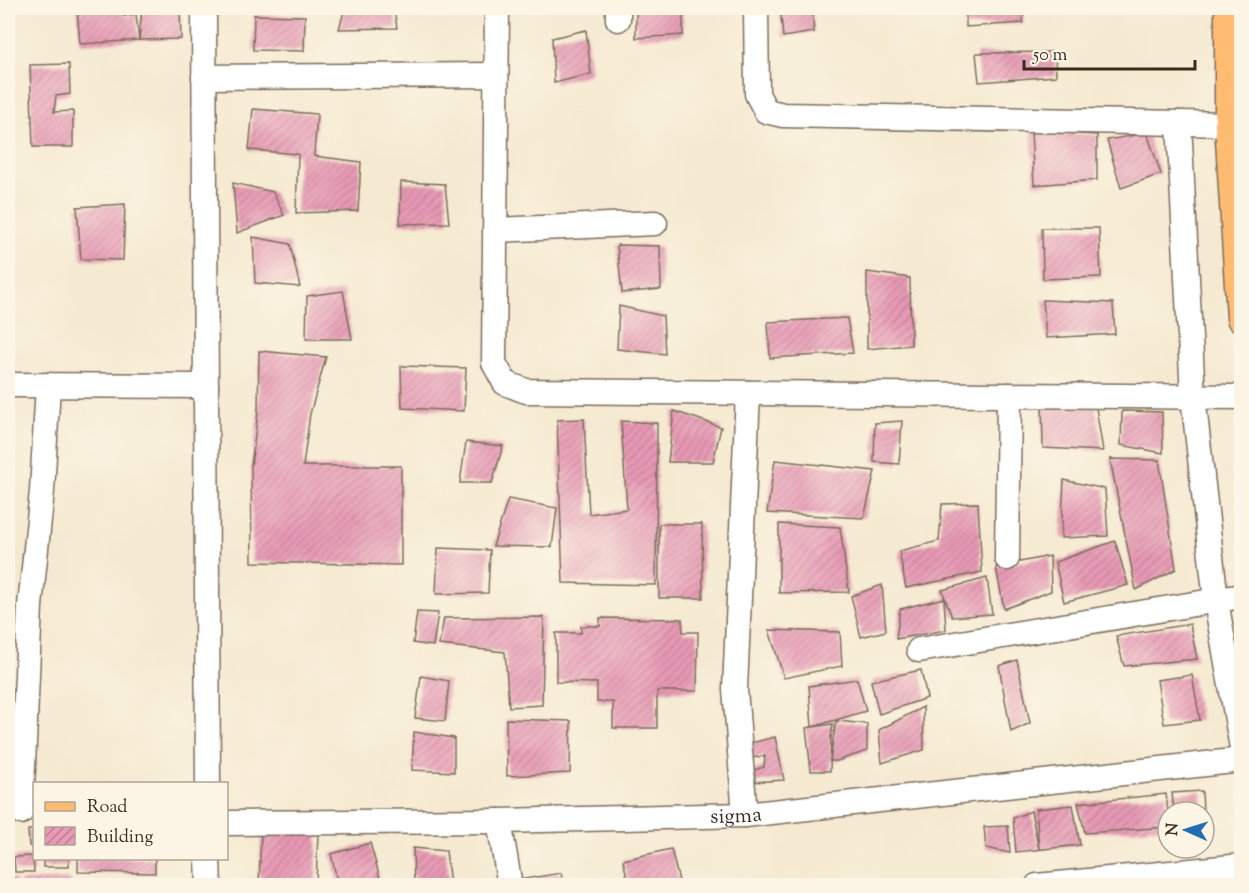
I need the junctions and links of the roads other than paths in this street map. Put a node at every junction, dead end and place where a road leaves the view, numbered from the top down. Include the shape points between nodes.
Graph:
1 (204, 8) edge
2 (496, 8) edge
3 (756, 8) edge
4 (1230, 8) edge
5 (496, 75) junction
6 (204, 77) junction
7 (1179, 123) junction
8 (1230, 124) junction
9 (655, 223) dead end
10 (495, 230) junction
11 (1242, 318) edge
12 (8, 385) edge
13 (48, 385) junction
14 (206, 386) junction
15 (748, 393) junction
16 (1009, 395) junction
17 (1193, 396) junction
18 (1242, 397) edge
19 (1007, 558) dead end
20 (1242, 596) edge
21 (1216, 600) junction
22 (919, 650) dead end
23 (1242, 748) edge
24 (1242, 760) edge
25 (208, 782) edge
26 (21, 812) edge
27 (745, 815) junction
28 (499, 821) junction
29 (228, 823) edge
30 (208, 860) edge
31 (1242, 866) edge
32 (208, 885) edge
33 (510, 885) edge
34 (1037, 885) edge

1 - 6 street
2 - 5 street
3 - 7 street via 757,94 766,111 783,115
4 - 8 main road
5 - 6 street
5 - 10 street
6 - 14 street
7 - 8 street
7 - 17 street
8 - 11 main road
9 - 10 street
10 - 15 street via 494,363 505,383 526,391
12 - 13 street
13 - 14 street
13 - 26 street via 30,606
14 - 25 street
15 - 16 street
15 - 27 street via 735,689
16 - 17 street
16 - 19 street
17 - 18 street
17 - 21 street
20 - 21 street
21 - 22 street
21 - 23 street
24 - 27 street, sigma
27 - 28 street, sigma
28 - 29 street, sigma
28 - 33 street
30 - 32 street
31 - 34 street

